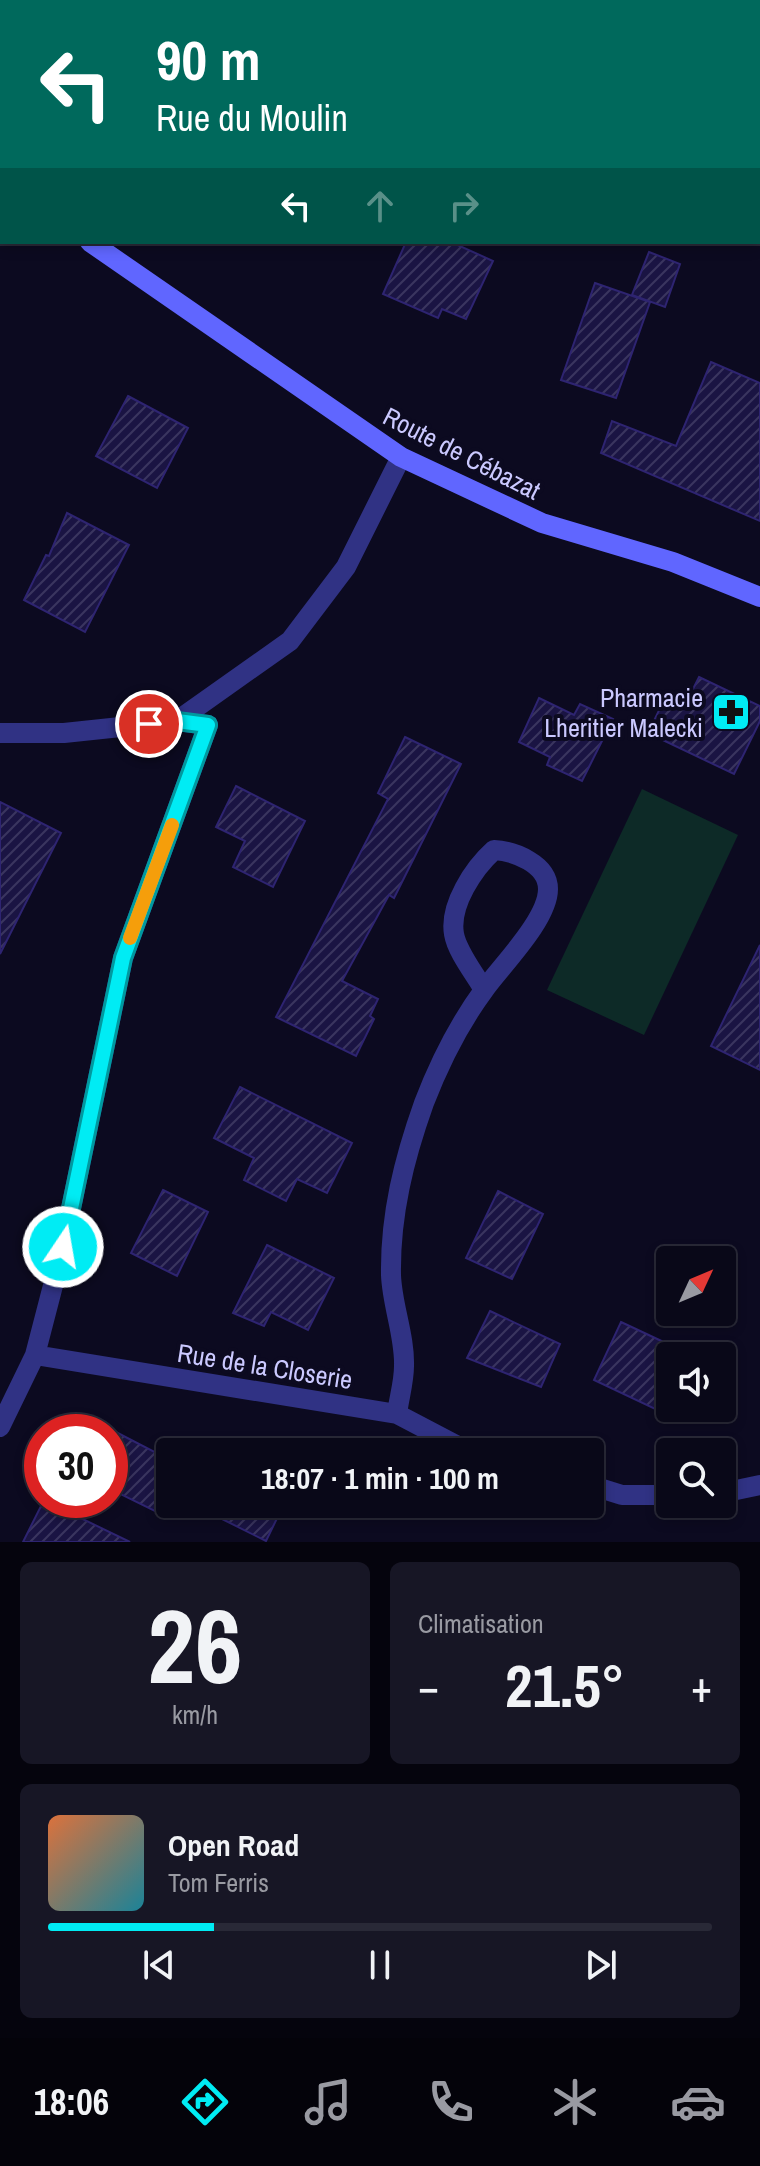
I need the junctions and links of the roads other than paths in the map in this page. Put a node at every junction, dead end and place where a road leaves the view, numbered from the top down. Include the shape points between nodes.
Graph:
1 (93, 244) edge
2 (401, 457) junction
3 (760, 597) edge
4 (177, 721) junction
5 (0, 733) edge
6 (484, 990) junction
7 (35, 1355) junction
8 (397, 1414) junction
9 (0, 1427) edge
10 (443, 1438) edge
11 (760, 1485) edge
12 (604, 1489) edge
13 (736, 1490) edge
14 (656, 1495) edge

1 - 2 street, Route de Cébazat
2 - 3 street, Route de Cébazat via 542,523 673,562
2 - 4 street via 346,567 290,641
4 - 5 street via 64,733
4 - 7 street via 208,725 123,958
6 - 6 street via 521,948 548,893 547,880 536,866 511,851 494,850 480,862 454,913 454,935
6 - 8 street via 444,1055 395,1197 391,1277 404,1365
7 - 8 street, Rue de la Closerie
7 - 9 street
8 - 10 street, Rue de la Closerie
11 - 13 street
12 - 14 street

